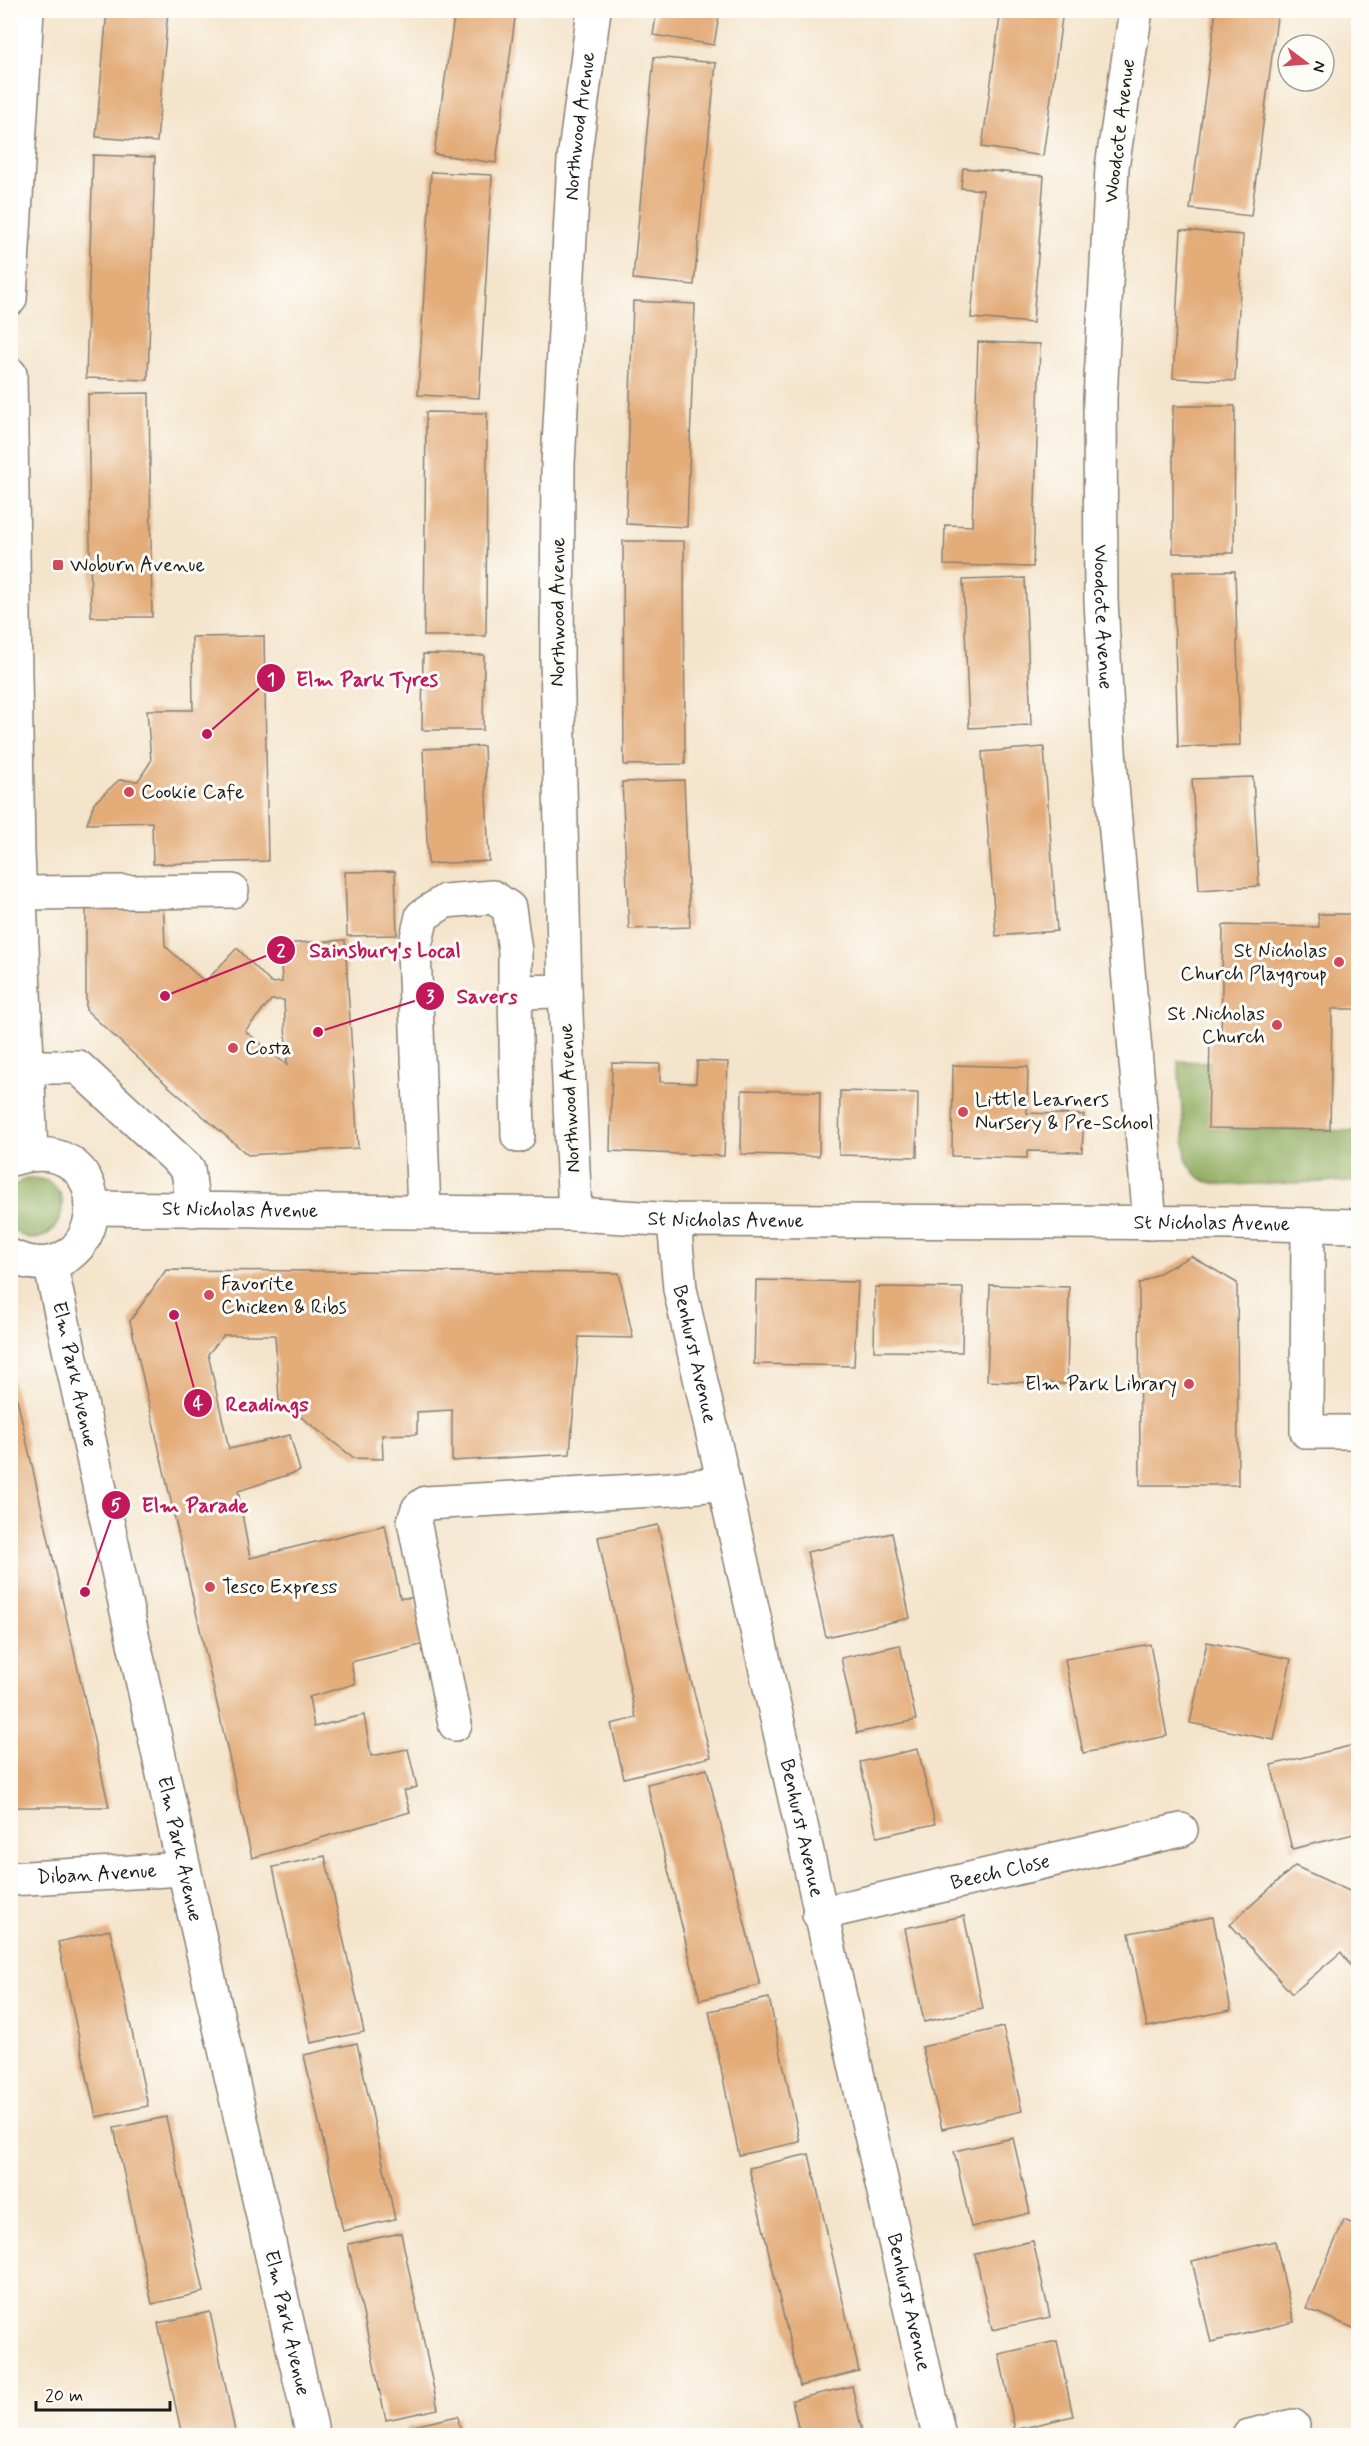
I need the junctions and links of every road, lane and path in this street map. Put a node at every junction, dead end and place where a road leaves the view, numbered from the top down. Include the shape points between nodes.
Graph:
1 (27, 10) edge
2 (594, 10) edge
3 (1136, 10) edge
4 (10, 299) edge
5 (10, 375) edge
6 (12, 604) edge
7 (14, 853) edge
8 (231, 891) dead end
9 (20, 893) junction
10 (565, 991) junction
11 (515, 992) junction
12 (27, 1067) junction
13 (518, 1136) dead end
14 (21, 1157) edge
15 (93, 1208) junction
16 (193, 1210) junction
17 (424, 1212) junction
18 (575, 1214) junction
19 (674, 1220) junction
20 (1150, 1223) junction
21 (1308, 1225) junction
22 (1359, 1226) edge
23 (10, 1256) edge
24 (50, 1263) junction
25 (1359, 1432) edge
26 (724, 1482) junction
27 (455, 1725) dead end
28 (1181, 1830) dead end
29 (184, 1869) junction
30 (10, 1878) edge
31 (819, 1914) junction
32 (1293, 2426) dead end
33 (313, 2436) edge
34 (939, 2436) edge
35 (1249, 2436) edge

1 - 4 street
2 - 10 street, Northwood Avenue via 574,160 558,464 557,660
3 - 20 street, Woodcote Avenue via 1112,167 1100,399 1101,588 1109,751
5 - 6 street
6 - 7 street
7 - 9 street
8 - 9 street
9 - 12 street
10 - 11 street
10 - 18 street, Northwood Avenue
11 - 13 street
11 - 17 street via 509,908 494,897 445,901 422,916 414,950
12 - 14 street
12 - 16 street via 78,1067 188,1169
14 - 15 street via 54,1155 74,1166 88,1185
15 - 16 street, St Nicholas Avenue
15 - 24 street via 88,1232 72,1252
16 - 17 street, St Nicholas Avenue
17 - 18 street, St Nicholas Avenue
18 - 19 street, St Nicholas Avenue
19 - 20 street, St Nicholas Avenue
19 - 26 street, Benhurst Avenue via 680,1289
20 - 21 street, St Nicholas Avenue
21 - 22 street, St Nicholas Avenue
21 - 25 street via 1307,1432
23 - 24 street via 25,1263
24 - 29 street, Elm Park Avenue
26 - 27 street via 671,1489 426,1503 418,1509 414,1521
26 - 31 street, Benhurst Avenue
28 - 31 street, Beech Close
29 - 30 street, Diban Avenue
29 - 33 street, Elm Park Avenue
31 - 34 street, Benhurst Avenue
32 - 35 street

